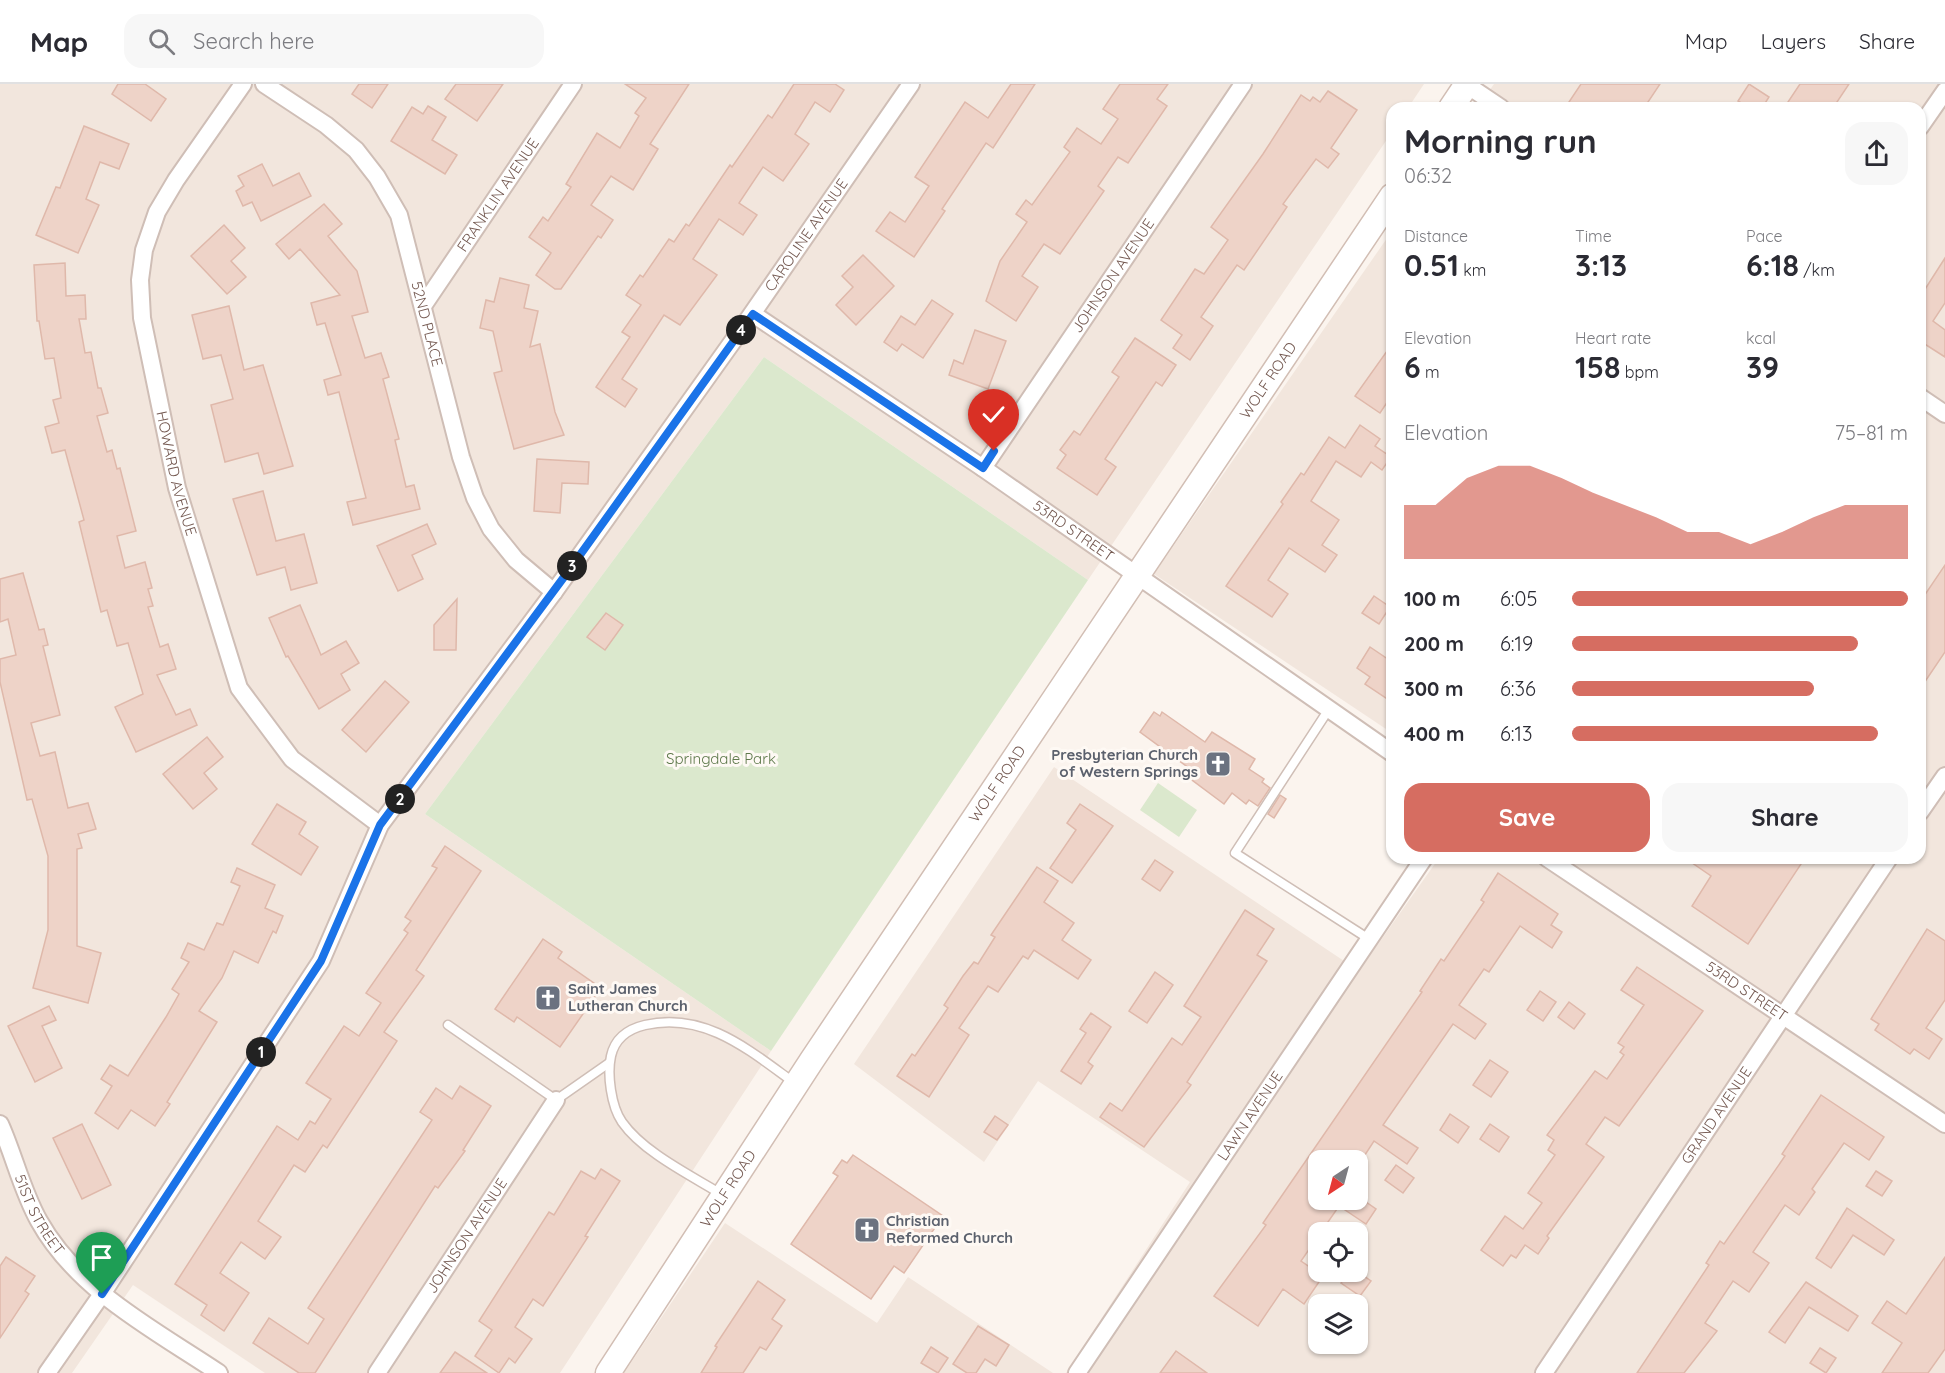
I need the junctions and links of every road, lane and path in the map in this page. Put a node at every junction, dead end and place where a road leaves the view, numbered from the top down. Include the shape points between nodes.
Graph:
1 (243, 84) edge
2 (264, 84) edge
3 (573, 84) edge
4 (911, 84) edge
5 (1243, 84) edge
6 (1467, 84) edge
7 (1945, 91) edge
8 (1455, 102) edge
9 (1492, 102) edge
10 (1926, 119) edge
11 (1386, 205) edge
12 (423, 306) junction
13 (753, 314) junction
14 (1926, 401) edge
15 (1945, 414) edge
16 (983, 468) junction
17 (1137, 575) junction
18 (554, 592) junction
19 (1329, 709) junction
20 (1386, 749) edge
21 (1945, 776) edge
22 (1926, 803) edge
23 (380, 825) junction
24 (1420, 864) edge
25 (1556, 864) edge
26 (1885, 864) edge
27 (1370, 939) junction
28 (1782, 1015) junction
29 (448, 1025) dead end
30 (609, 1063) junction
31 (796, 1084) junction
32 (556, 1100) junction
33 (0, 1124) edge
34 (1945, 1124) edge
35 (723, 1196) junction
36 (102, 1294) junction
37 (47, 1373) edge
38 (219, 1373) edge
39 (377, 1373) edge
40 (608, 1373) edge
41 (1077, 1373) edge
42 (1544, 1373) edge

1 - 23 street, HOWARD AVENUE via 157,212 144,250 140,280 142,318 177,488 239,688 292,759
2 - 12 street, 52ND PLACE via 326,125 356,150 377,177 399,215
3 - 12 street, FRANKLIN AVENUE
4 - 13 street, CAROLINE AVENUE
5 - 16 street, JOHNSON AVENUE
6 - 8 main road
6 - 9 street
7 - 10 street
11 - 17 main road, WOLF ROAD
12 - 18 street, 52ND PLACE via 475,498 491,529 516,560
13 - 16 street, 53RD STREET
13 - 18 street, CAROLINE AVENUE
14 - 15 street
16 - 17 street, 53RD STREET
17 - 19 street, 53RD STREET
17 - 31 main road, WOLF ROAD
18 - 23 street, CAROLINE AVENUE
19 - 20 street, 53RD STREET
19 - 27 lane via 1235,853
21 - 22 street
23 - 36 street, CAROLINE AVENUE via 321,961
24 - 27 street, LAWN AVENUE
25 - 28 street, 53RD STREET
26 - 28 street, GRAND AVENUE
27 - 41 street, LAWN AVENUE
28 - 34 street, 53RD STREET
28 - 42 street, GRAND AVENUE
29 - 32 lane
30 - 31 lane via 613,1045 630,1028 661,1021 706,1026
30 - 32 lane
30 - 35 lane via 612,1095 621,1121 643,1143
31 - 35 main road, WOLF ROAD
32 - 39 street, JOHNSON AVENUE
33 - 36 street, 51ST STREET via 38,1220 61,1252
35 - 40 main road, WOLF ROAD
36 - 37 street, CAROLINE AVENUE
36 - 38 street, 51ST STREET

